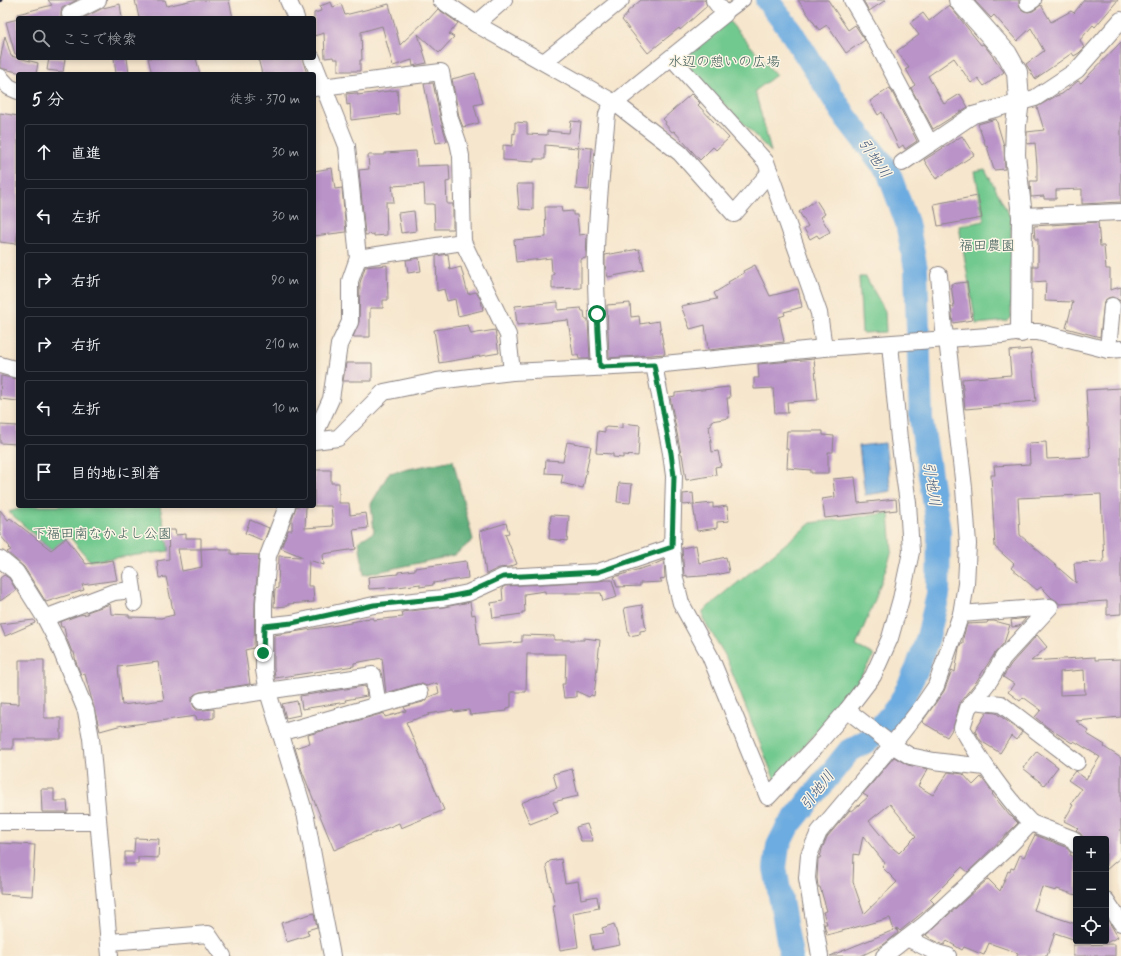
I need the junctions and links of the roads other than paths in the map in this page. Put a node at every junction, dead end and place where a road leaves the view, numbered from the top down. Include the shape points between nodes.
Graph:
1 (98, 0) edge
2 (288, 0) edge
3 (441, 0) edge
4 (504, 0) edge
5 (621, 0) edge
6 (714, 0) edge
7 (852, 0) edge
8 (959, 0) edge
9 (741, 2) edge
10 (70, 14) dead end
11 (725, 14) junction
12 (295, 16) edge
13 (1121, 20) edge
14 (476, 24) junction
15 (672, 58) junction
16 (312, 60) edge
17 (544, 62) junction
18 (315, 72) edge
19 (0, 77) edge
20 (318, 87) edge
21 (16, 90) edge
22 (1019, 101) junction
23 (615, 102) junction
24 (930, 144) junction
25 (902, 163) dead end
26 (770, 172) junction
27 (1121, 212) edge
28 (1022, 216) junction
29 (462, 242) junction
30 (358, 258) junction
31 (939, 274) dead end
32 (1112, 306) dead end
33 (1021, 332) junction
34 (941, 339) junction
35 (893, 343) junction
36 (824, 348) junction
37 (1114, 349) edge
38 (0, 365) edge
39 (654, 365) junction
40 (600, 367) junction
41 (16, 369) edge
42 (512, 372) junction
43 (316, 432) edge
44 (316, 440) edge
45 (286, 508) edge
46 (672, 547) junction
47 (0, 558) edge
48 (133, 590) dead end
49 (961, 614) junction
50 (45, 618) junction
51 (264, 626) junction
52 (268, 692) junction
53 (420, 693) dead end
54 (201, 702) dead end
55 (973, 702) junction
56 (378, 705) junction
57 (850, 712) junction
58 (280, 734) junction
59 (890, 743) junction
60 (1077, 762) dead end
61 (985, 767) junction
62 (0, 822) edge
63 (98, 822) junction
64 (1031, 824) junction
65 (1073, 839) edge
66 (1109, 905) edge
67 (1121, 923) edge
68 (907, 938) junction
69 (110, 949) edge
70 (223, 956) edge
71 (332, 956) edge
72 (820, 956) edge
73 (884, 956) edge
74 (948, 956) edge

1 - 10 street
2 - 12 street
3 - 14 street
4 - 14 street
5 - 17 street
6 - 11 street
7 - 24 street via 876,40
8 - 22 street via 1007,54 1017,72
9 - 11 street
11 - 15 street
13 - 22 street via 1077,70 1035,98
14 - 17 street
15 - 23 street
15 - 26 street via 766,162
16 - 18 street
17 - 23 street
19 - 21 street
20 - 29 street via 441,72 450,119 461,156
20 - 30 street via 347,146
22 - 24 street via 973,114
22 - 28 street via 1015,155
23 - 26 street via 680,153 734,214
23 - 40 street via 607,114 597,229
24 - 25 street
26 - 36 street via 818,313
27 - 28 street
28 - 33 street
29 - 30 street
29 - 42 street via 508,335
30 - 43 street via 350,281 350,322 339,345 331,399
31 - 34 street via 944,330
32 - 37 street
33 - 34 street
33 - 37 street via 1038,332
34 - 35 street
34 - 49 street via 964,488 968,544
35 - 36 street
35 - 57 street via 899,439 908,503 911,552 890,638 873,676
36 - 39 street
38 - 41 street
39 - 40 street
39 - 46 street via 674,476
40 - 42 street
42 - 44 street via 436,381 384,392 338,438
45 - 51 street via 268,556
46 - 51 street via 598,572 503,577 468,593 374,605 292,623
46 - 57 street via 675,579 681,604 710,656 768,797
47 - 50 street via 16,572
48 - 50 street via 114,592
49 - 55 street via 1050,607 1003,658
49 - 59 street via 936,686 921,708
50 - 63 street via 67,662 86,711 91,738
51 - 52 street via 264,670
52 - 54 street
52 - 56 street via 373,675
52 - 58 street
53 - 56 street
55 - 60 street via 1001,704
55 - 61 street via 968,708 962,728
56 - 58 street
57 - 59 street
58 - 71 street via 306,817
59 - 61 street via 910,756
59 - 72 street via 818,832 809,856 807,878
61 - 64 street
62 - 63 street
63 - 69 street
64 - 65 street
64 - 68 street
66 - 67 street
68 - 73 street
68 - 74 street
69 - 70 street via 208,934

